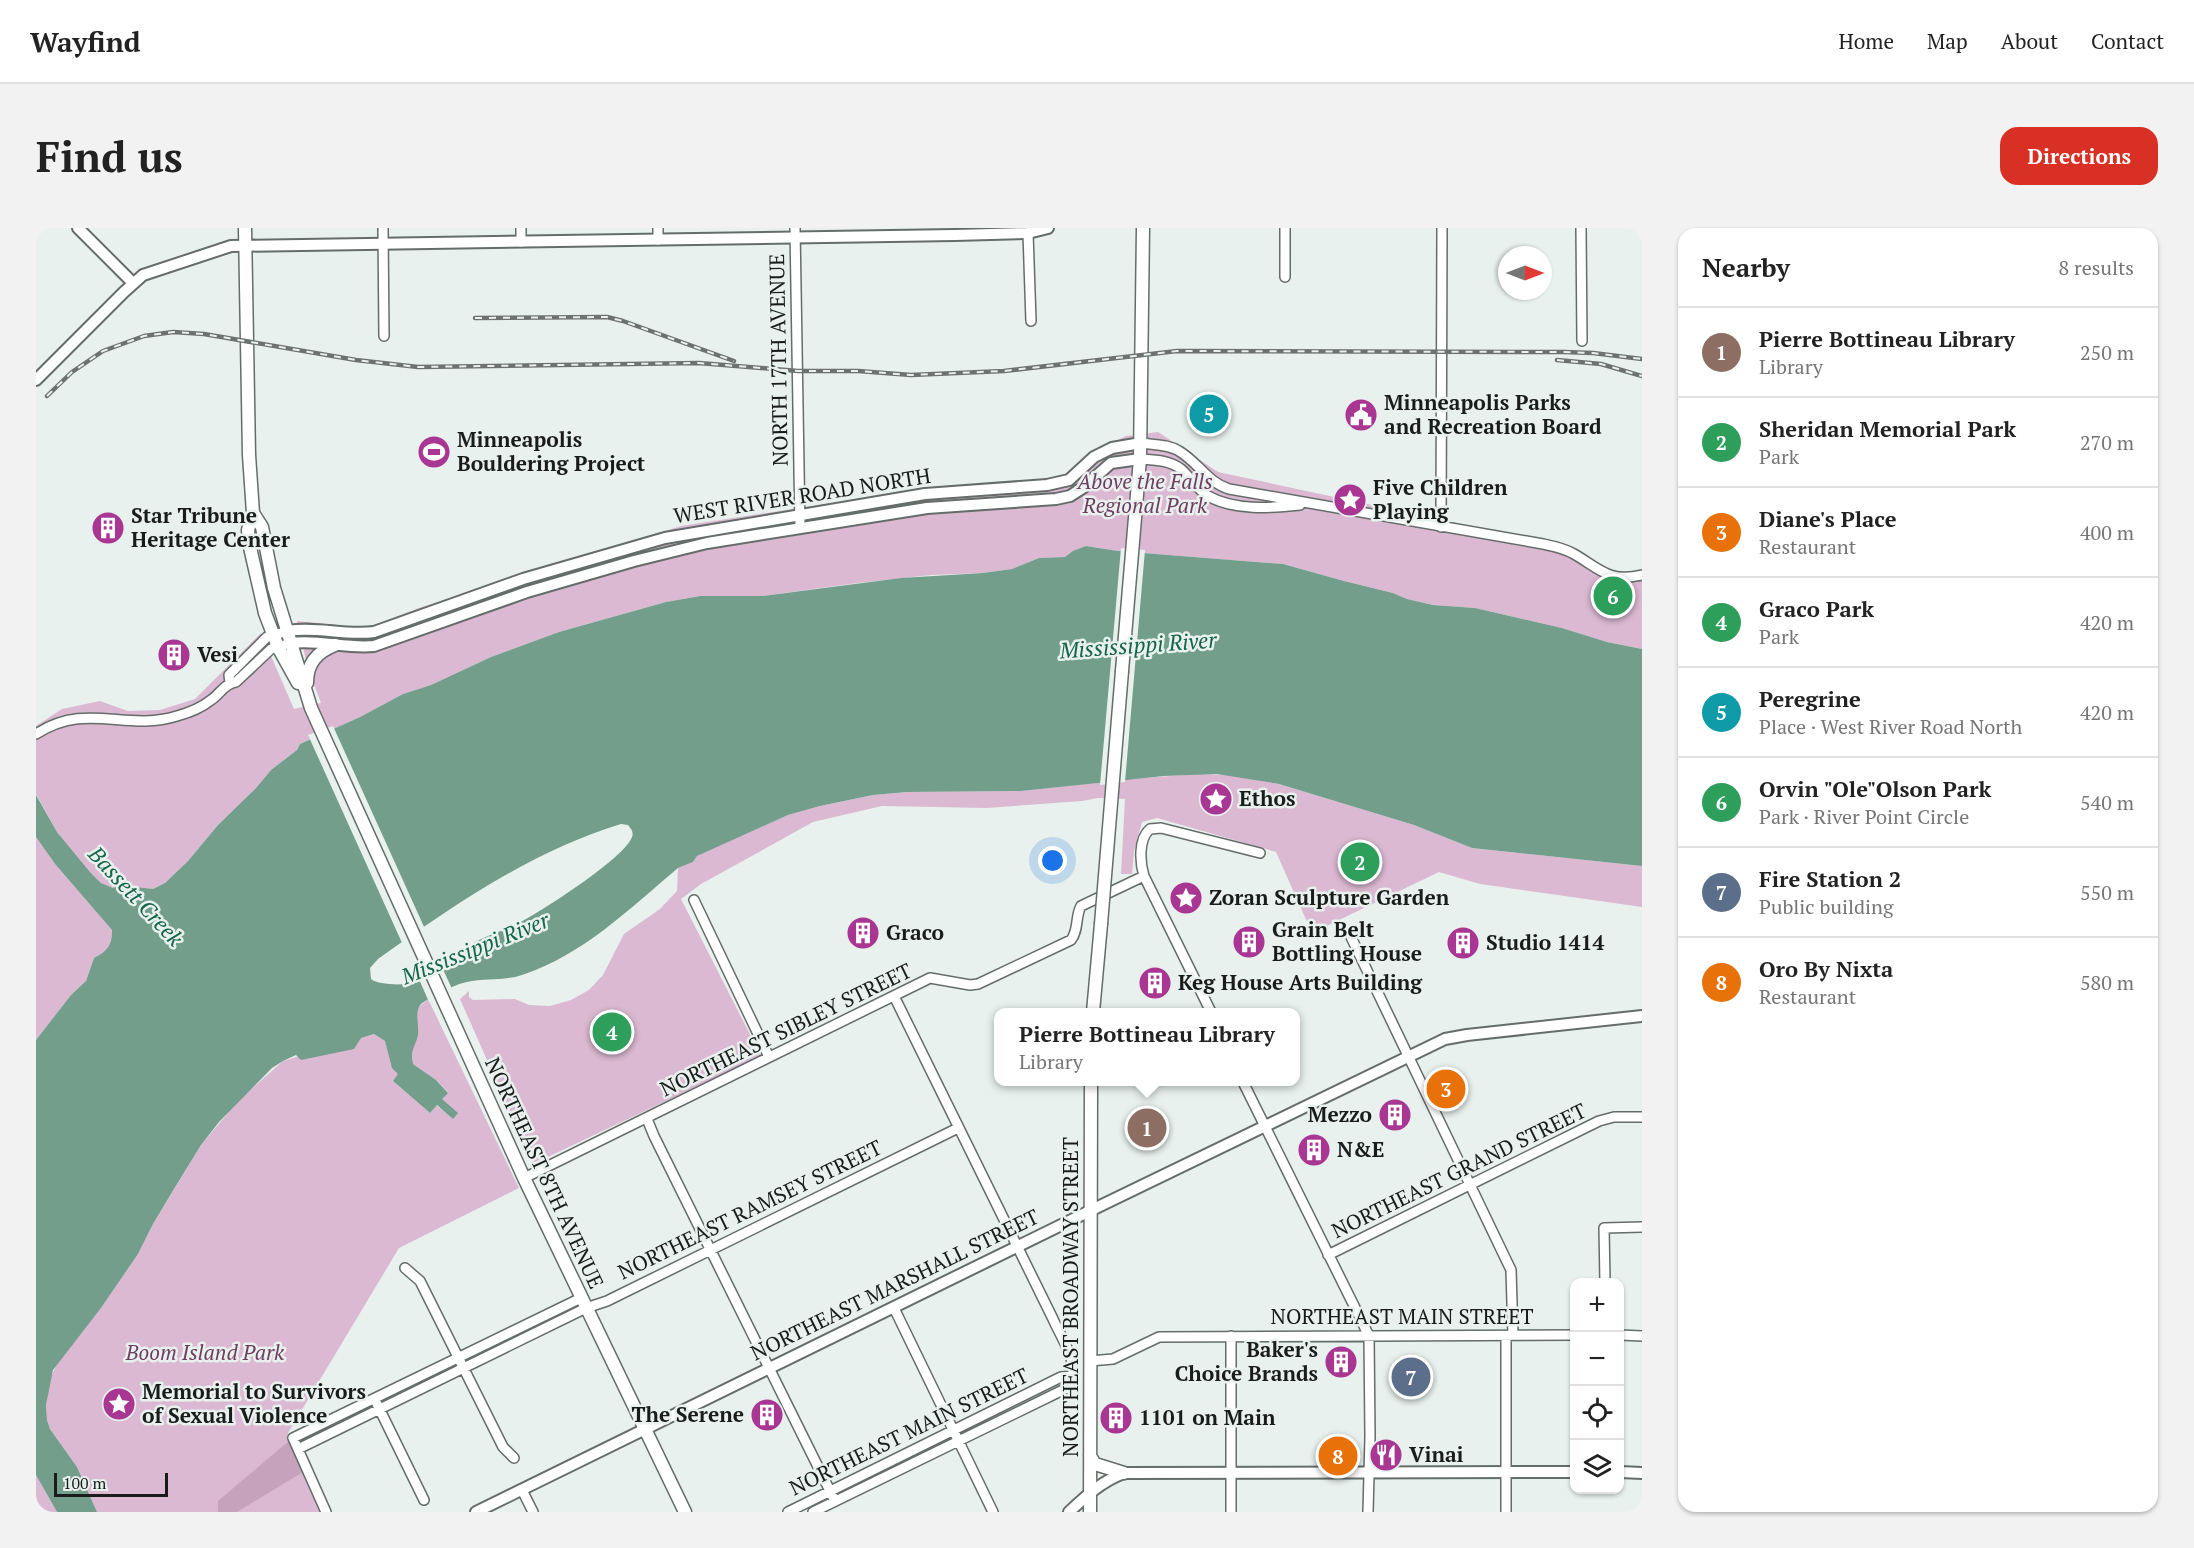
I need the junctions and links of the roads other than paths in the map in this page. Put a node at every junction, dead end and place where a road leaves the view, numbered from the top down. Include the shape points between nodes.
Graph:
1 (78, 228) edge
2 (245, 228) edge
3 (383, 228) edge
4 (520, 228) edge
5 (658, 228) edge
6 (1048, 228) edge
7 (1143, 228) edge
8 (1285, 228) edge
9 (1442, 228) edge
10 (1581, 228) edge
11 (796, 232) edge
12 (934, 232) edge
13 (1028, 232) junction
14 (658, 240) junction
15 (521, 242) junction
16 (383, 244) junction
17 (246, 246) junction
18 (1285, 277) dead end
19 (133, 283) junction
20 (1031, 321) dead end
21 (384, 336) dead end
22 (1582, 341) dead end
23 (36, 380) edge
24 (1141, 443) junction
25 (1140, 459) junction
26 (1310, 504) junction
27 (253, 513) junction
28 (800, 515) junction
29 (1441, 527) junction
30 (800, 528) junction
31 (1642, 574) edge
32 (523, 579) junction
33 (527, 592) junction
34 (420, 616) junction
35 (425, 628) junction
36 (273, 635) junction
37 (289, 637) junction
38 (335, 645) junction
39 (278, 647) junction
40 (230, 682) junction
41 (309, 704) junction
42 (36, 734) edge
43 (1260, 853) dead end
44 (1144, 876) junction
45 (694, 900) dead end
46 (1350, 937) dead end
47 (894, 996) junction
48 (1093, 1008) edge
49 (1209, 1008) edge
50 (1642, 1016) edge
51 (1409, 1056) junction
52 (769, 1057) junction
53 (1090, 1086) edge
54 (1245, 1086) edge
55 (1642, 1117) edge
56 (647, 1119) junction
57 (1264, 1126) junction
58 (958, 1128) junction
59 (524, 1178) junction
60 (1472, 1184) junction
61 (1090, 1210) junction
62 (1642, 1227) edge
63 (1017, 1247) junction
64 (710, 1249) junction
65 (1328, 1255) junction
66 (405, 1268) dead end
67 (1605, 1278) edge
68 (583, 1303) junction
69 (894, 1308) junction
70 (1509, 1335) junction
71 (1570, 1335) edge
72 (1624, 1335) edge
73 (1642, 1335) edge
74 (1231, 1336) junction
75 (1369, 1336) junction
76 (458, 1359) junction
77 (1090, 1361) junction
78 (769, 1368) junction
79 (463, 1369) junction
80 (1073, 1376) junction
81 (374, 1400) junction
82 (380, 1409) junction
83 (645, 1428) junction
84 (953, 1430) junction
85 (958, 1441) junction
86 (298, 1449) junction
87 (1090, 1456) junction
88 (514, 1458) dead end
89 (1231, 1472) junction
90 (1369, 1472) junction
91 (1507, 1472) junction
92 (1570, 1472) edge
93 (1624, 1472) edge
94 (1124, 1473) junction
95 (1642, 1473) edge
96 (522, 1490) junction
97 (830, 1491) junction
98 (1090, 1492) junction
99 (424, 1500) dead end
100 (835, 1501) junction
101 (326, 1512) edge
102 (476, 1512) edge
103 (533, 1512) edge
104 (686, 1512) edge
105 (788, 1512) edge
106 (813, 1512) edge
107 (993, 1512) edge
108 (1069, 1512) edge
109 (1090, 1512) edge
110 (1231, 1512) edge
111 (1368, 1512) edge
112 (1506, 1512) edge

1 - 19 street
2 - 17 main road
3 - 16 street
4 - 15 street
5 - 14 street
6 - 13 street
7 - 24 main road
8 - 18 street
9 - 29 street
10 - 22 street
11 - 12 street
11 - 14 street
11 - 28 street, NORTH 17TH AVENUE
12 - 13 street
13 - 20 street
14 - 15 street
15 - 16 street
16 - 17 street
16 - 21 street
17 - 19 street via 231,246 143,275
17 - 27 main road
19 - 23 street
24 - 25 main road
24 - 26 street, WEST RIVER ROAD NORTH via 1179,451 1217,485
24 - 28 street, WEST RIVER ROAD NORTH via 1112,448 1094,457 1069,480 1047,485 925,494
25 - 26 street, WEST RIVER ROAD NORTH via 1168,462 1207,495 1226,503 1266,508
25 - 30 street, WEST RIVER ROAD NORTH via 1111,463 1084,487 1056,499 927,508
25 - 48 main road, bridge
26 - 29 street, WEST RIVER ROAD NORTH
27 - 36 main road via 248,530 251,558
27 - 37 main road via 262,527
28 - 30 street, NORTH 17TH AVENUE
28 - 32 street, WEST RIVER ROAD NORTH via 665,538
29 - 31 street, WEST RIVER ROAD NORTH via 1550,546 1579,557 1609,576 1629,578
30 - 33 street, WEST RIVER ROAD NORTH via 687,548
32 - 33 street
32 - 34 street, WEST RIVER ROAD NORTH
33 - 35 street, WEST RIVER ROAD NORTH
34 - 35 street
34 - 37 street, WEST RIVER ROAD NORTH via 357,635 300,629
35 - 38 street, WEST RIVER ROAD NORTH via 374,646
36 - 37 street
36 - 39 main road
36 - 40 street via 229,675
37 - 38 street, WEST RIVER ROAD NORTH
37 - 39 street
37 - 41 main road
38 - 41 main road via 324,649 311,663 307,673
39 - 40 street via 236,682
39 - 41 main road
40 - 42 street via 211,700 165,719 77,718
41 - 59 main road, NORTHEAST 8TH AVENUE
43 - 44 street via 1155,828 1146,832 1144,838
44 - 47 street, NORTHEAST SIBLEY STREET via 1081,906 1071,940 978,984 930,978
44 - 49 street
45 - 52 street
46 - 51 street
47 - 52 street, NORTHEAST SIBLEY STREET
47 - 58 street
50 - 51 street, NORTHEAST MARSHALL STREET via 1456,1036
51 - 57 street, NORTHEAST MARSHALL STREET
51 - 60 street
52 - 56 street, NORTHEAST SIBLEY STREET
53 - 61 main road, NORTHEAST BROADWAY STREET
54 - 57 street
55 - 60 street, NORTHEAST GRAND STREET via 1599,1121
56 - 59 street, NORTHEAST SIBLEY STREET
56 - 64 street
57 - 61 street, NORTHEAST MARSHALL STREET
57 - 65 street
58 - 63 street
58 - 64 street, NORTHEAST RAMSEY STREET
59 - 68 main road, NORTHEAST 8TH AVENUE
60 - 65 street, NORTHEAST GRAND STREET
60 - 70 street via 1511,1270
61 - 63 street, NORTHEAST MARSHALL STREET
61 - 77 main road, NORTHEAST BROADWAY STREET
62 - 67 street via 1604,1228
63 - 69 street, NORTHEAST MARSHALL STREET
63 - 80 street via 1070,1357
64 - 68 street, NORTHEAST RAMSEY STREET via 607,1301
64 - 78 street
65 - 75 street
66 - 76 street via 420,1281
68 - 76 street, NORTHEAST RAMSEY STREET
68 - 79 street, NORTHEAST RAMSEY STREET
68 - 83 main road, NORTHEAST 8TH AVENUE
69 - 78 street, NORTHEAST MARSHALL STREET
69 - 84 street
70 - 71 street, NORTHEAST MAIN STREET
70 - 75 street, NORTHEAST MAIN STREET
70 - 91 street
72 - 73 street
74 - 75 street, NORTHEAST MAIN STREET
74 - 77 street, NORTHEAST MAIN STREET via 1159,1337 1113,1359
74 - 89 street
75 - 90 street
76 - 79 street
76 - 81 street, NORTHEAST RAMSEY STREET
77 - 87 main road, NORTHEAST BROADWAY STREET
78 - 83 street, NORTHEAST MARSHALL STREET
78 - 97 street
79 - 82 street, NORTHEAST RAMSEY STREET
79 - 88 street via 503,1448
80 - 84 street, NORTHEAST MAIN STREET via 1060,1377
80 - 85 street, NORTHEAST MAIN STREET via 1067,1388
81 - 82 street
81 - 86 street, NORTHEAST RAMSEY STREET via 293,1438
82 - 86 street, NORTHEAST RAMSEY STREET
82 - 99 street
83 - 96 street, NORTHEAST MARSHALL STREET
83 - 104 main road, NORTHEAST 8TH AVENUE
84 - 85 street
84 - 97 street, NORTHEAST MAIN STREET
85 - 100 street, NORTHEAST MAIN STREET
85 - 107 street
86 - 101 street
87 - 94 main road via 1095,1464
87 - 98 main road, NORTHEAST BROADWAY STREET
89 - 90 street
89 - 94 street
89 - 110 street
90 - 91 street
90 - 111 street
91 - 92 street
91 - 112 street
93 - 95 street
94 - 98 street
96 - 102 street, NORTHEAST MARSHALL STREET
96 - 103 street
97 - 100 street
97 - 105 street, NORTHEAST MAIN STREET
98 - 108 street
98 - 109 main road, NORTHEAST BROADWAY STREET
100 - 106 street, NORTHEAST MAIN STREET

